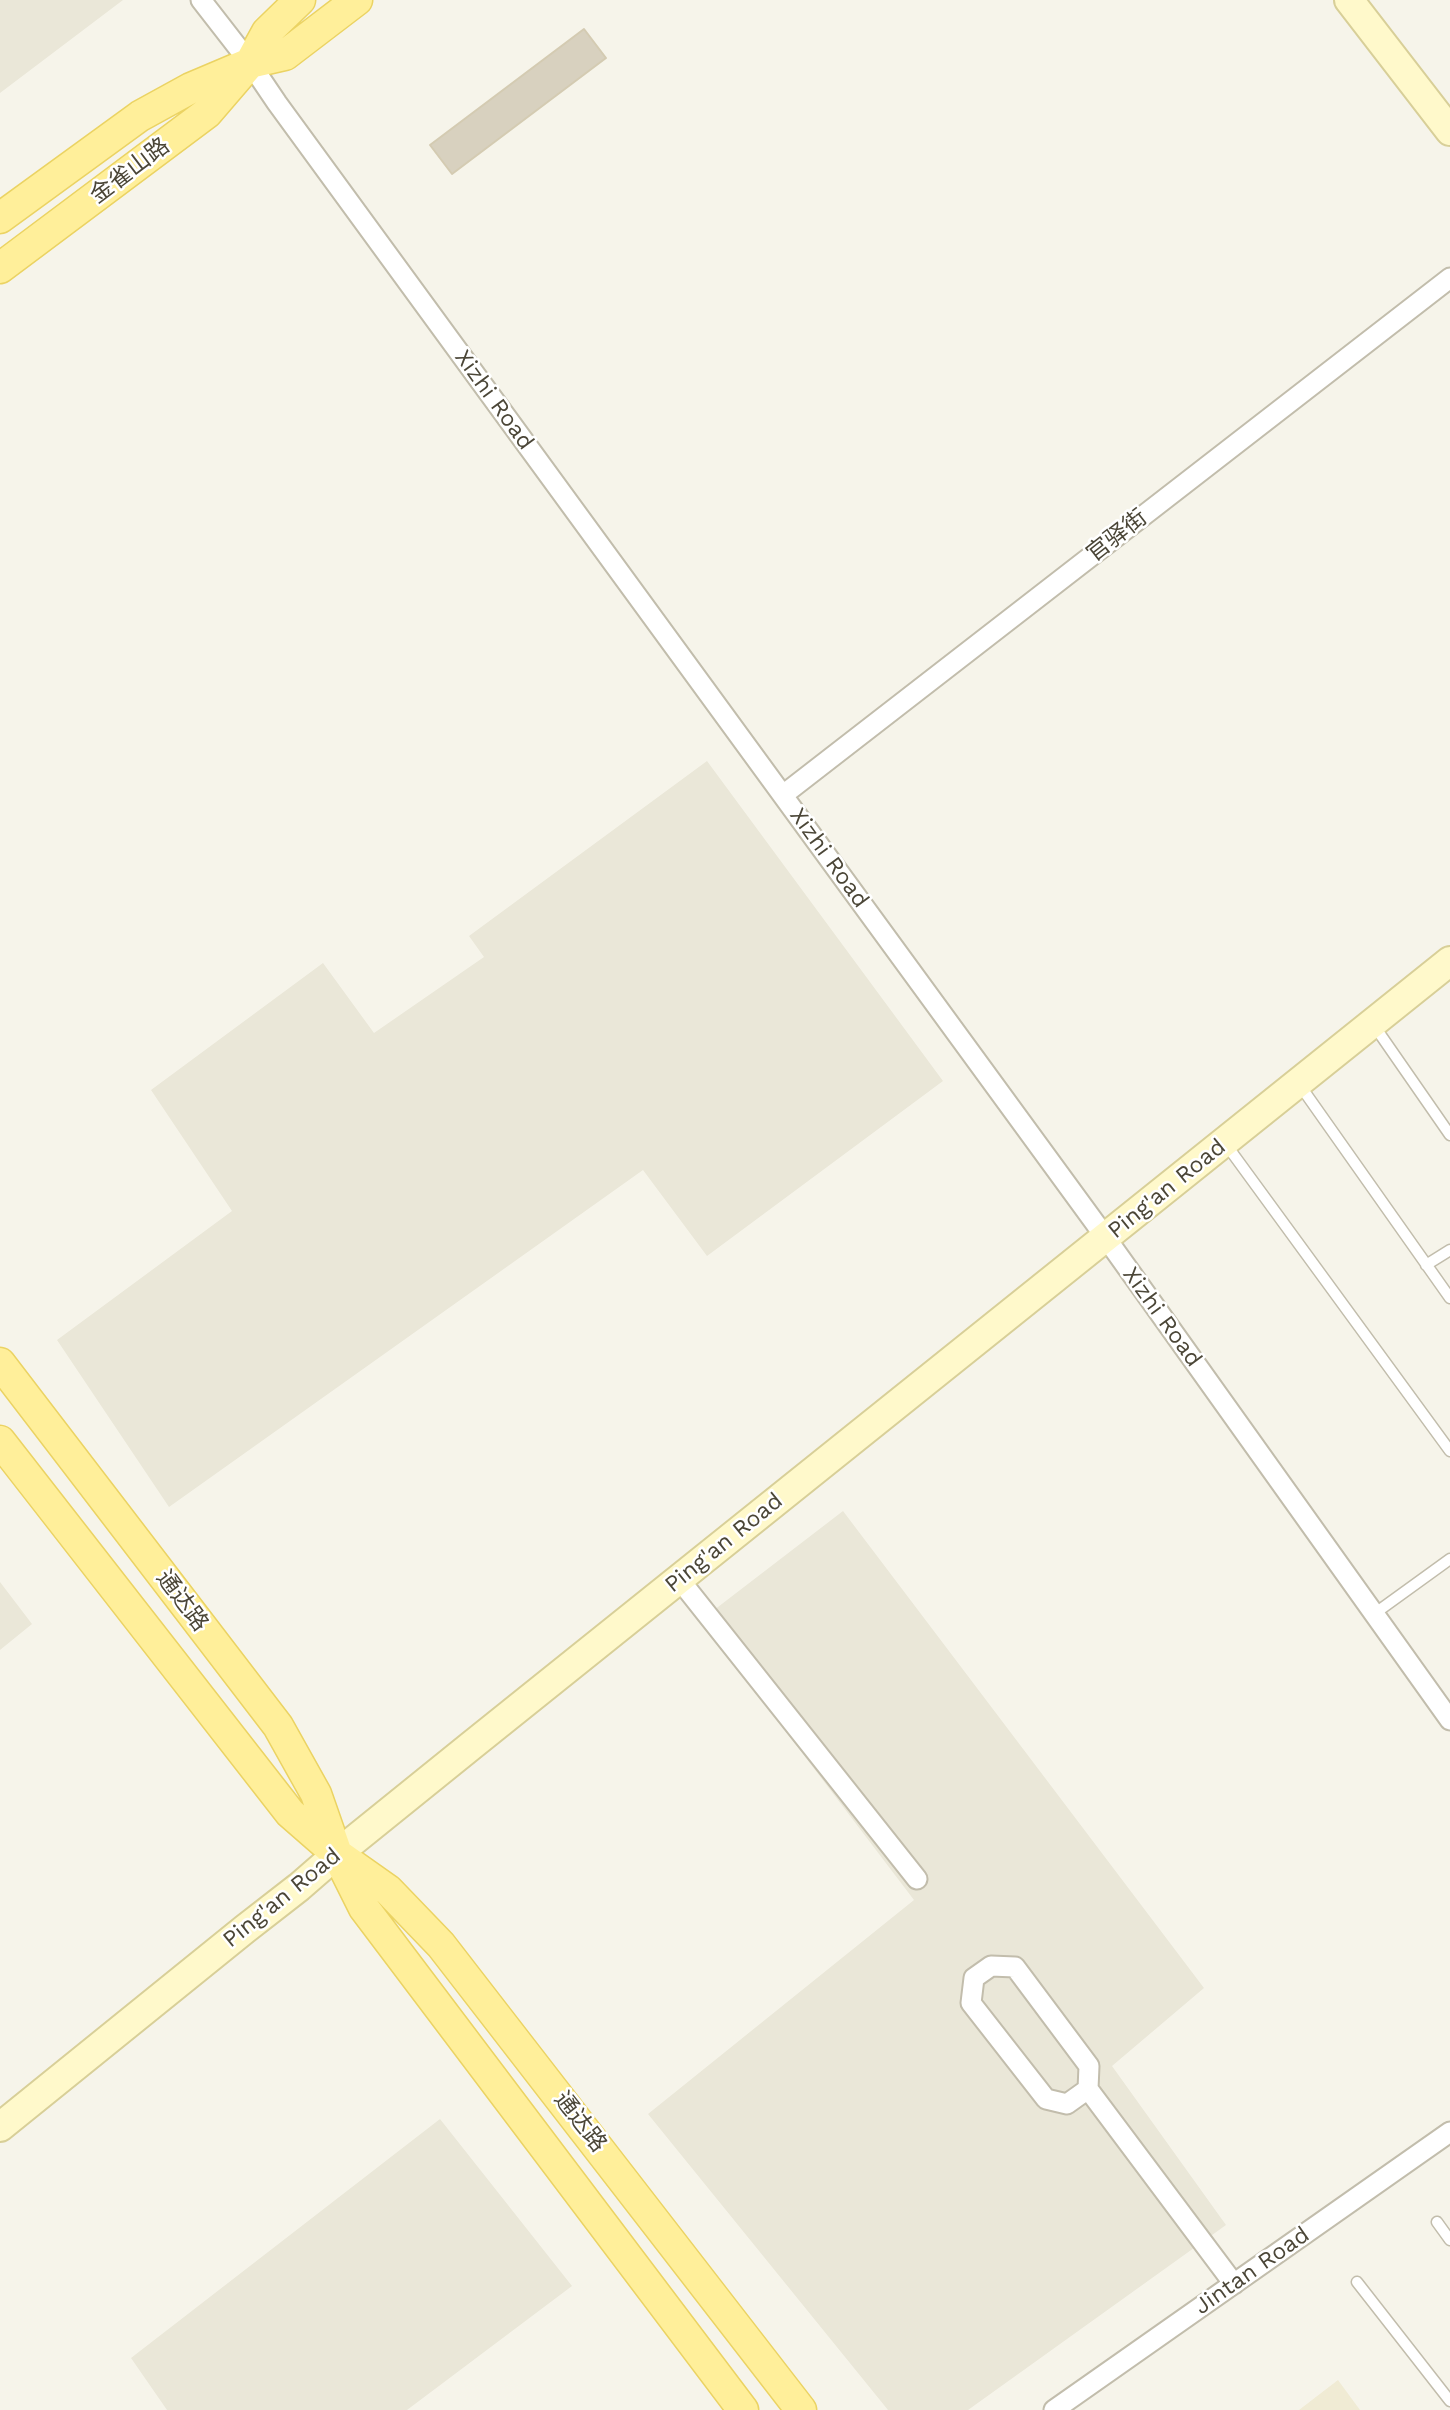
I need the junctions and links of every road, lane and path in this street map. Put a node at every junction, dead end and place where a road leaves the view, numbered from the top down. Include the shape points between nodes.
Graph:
1 (201, 0) edge
2 (300, 0) edge
3 (357, 0) edge
4 (1349, 0) edge
5 (250, 62) junction
6 (1450, 131) edge
7 (0, 218) edge
8 (0, 268) edge
9 (1450, 278) edge
10 (783, 794) junction
11 (1450, 961) edge
12 (1372, 1024) junction
13 (1298, 1083) junction
14 (1450, 1135) edge
15 (1225, 1143) junction
16 (1106, 1238) junction
17 (1450, 1250) edge
18 (1426, 1265) junction
19 (1450, 1298) edge
20 (0, 1363) edge
21 (0, 1441) edge
22 (1450, 1451) edge
23 (1450, 1559) edge
24 (679, 1579) junction
25 (1374, 1614) junction
26 (1450, 1720) edge
27 (337, 1854) junction
28 (916, 1879) dead end
29 (1088, 2090) junction
30 (0, 2126) edge
31 (1450, 2132) edge
32 (1437, 2222) dead end
33 (1450, 2240) edge
34 (1357, 2281) dead end
35 (1234, 2284) junction
36 (1450, 2401) edge
37 (743, 2410) edge
38 (802, 2410) edge
39 (1054, 2410) edge

1 - 5 street, Xizhi Road
2 - 5 main road, 金雀山路 via 267,32
3 - 5 main road, 金雀山路 via 285,55
4 - 6 main road
5 - 7 main road, 金雀山路 via 140,116
5 - 8 main road, 金雀山路 via 207,113
5 - 10 street, Xizhi Road
9 - 10 street, 官驿街
10 - 16 street, Xizhi Road
11 - 12 main road, Ping'an Road
12 - 13 main road, Ping'an Road
12 - 14 lane
13 - 15 main road, Ping'an Road
13 - 18 lane
15 - 16 main road, Ping'an Road
15 - 22 lane
16 - 24 main road, Ping'an Road
16 - 25 street, Xizhi Road
17 - 18 lane
18 - 19 lane
20 - 27 main road, 通达路 via 278,1726 316,1794
21 - 27 main road, 通达路 via 290,1813
23 - 25 lane
24 - 27 main road, Ping'an Road
24 - 28 street
25 - 26 street, Xizhi Road
27 - 30 main road, Ping'an Road
27 - 37 main road, 通达路 via 364,1908
27 - 38 main road, 通达路 via 388,1890 441,1945
29 - 29 street via 1067,2104 1046,2099 971,2003 974,1978 990,1966 1015,1966 1089,2066
29 - 35 street
31 - 35 street, Jintan Road
32 - 33 lane
34 - 36 lane
35 - 39 street, Jintan Road

